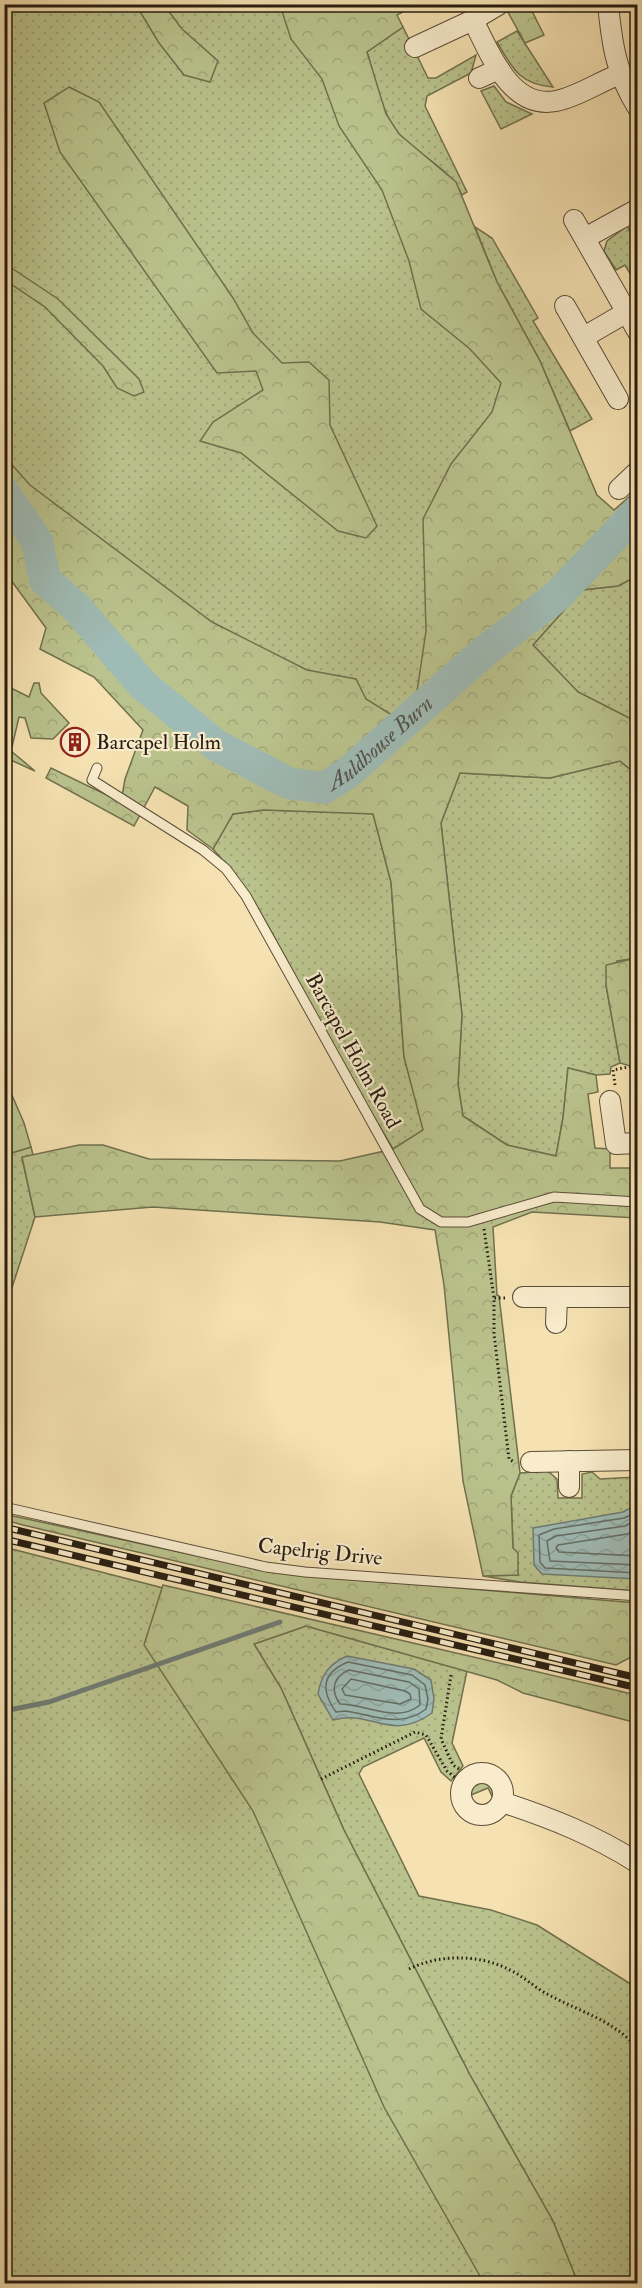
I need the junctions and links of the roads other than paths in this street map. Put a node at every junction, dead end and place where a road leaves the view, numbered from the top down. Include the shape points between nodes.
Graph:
1 (608, 4) edge
2 (498, 5) edge
3 (473, 20) junction
4 (415, 47) dead end
5 (498, 69) junction
6 (620, 74) junction
7 (479, 78) dead end
8 (638, 108) edge
9 (638, 209) edge
10 (574, 220) dead end
11 (585, 238) junction
12 (565, 306) dead end
13 (627, 312) junction
14 (638, 332) edge
15 (584, 337) junction
16 (618, 399) dead end
17 (638, 471) edge
18 (619, 489) dead end
19 (97, 768) dead end
20 (610, 1101) road end
21 (638, 1143) edge
22 (638, 1202) edge
23 (523, 1297) road end
24 (557, 1297) junction
25 (638, 1297) edge
26 (556, 1323) dead end
27 (638, 1460) edge
28 (569, 1461) junction
29 (531, 1462) dead end
30 (569, 1487) dead end
31 (4, 1507) edge
32 (638, 1596) edge
33 (502, 1802) junction
34 (638, 1863) edge

1 - 6 street
2 - 3 street
3 - 4 street
3 - 5 street
5 - 6 street via 520,93 555,102
5 - 7 street
6 - 8 street
9 - 11 street
10 - 11 street
11 - 13 street
12 - 15 street
13 - 14 street
13 - 15 street
15 - 16 street
17 - 18 street
19 - 22 lane, Barcapel Holm Road via 92,780 203,850 226,869 246,896 420,1209 441,1222 468,1222 554,1197
20 - 21 street via 616,1144
23 - 24 street
24 - 25 street
24 - 26 street
27 - 28 street
28 - 29 street
28 - 30 street
31 - 32 lane, Capelrig Drive via 266,1567
33 - 33 street via 494,1813 480,1815 467,1810 461,1797 466,1780 480,1773 491,1774 504,1791
33 - 34 street via 591,1834

